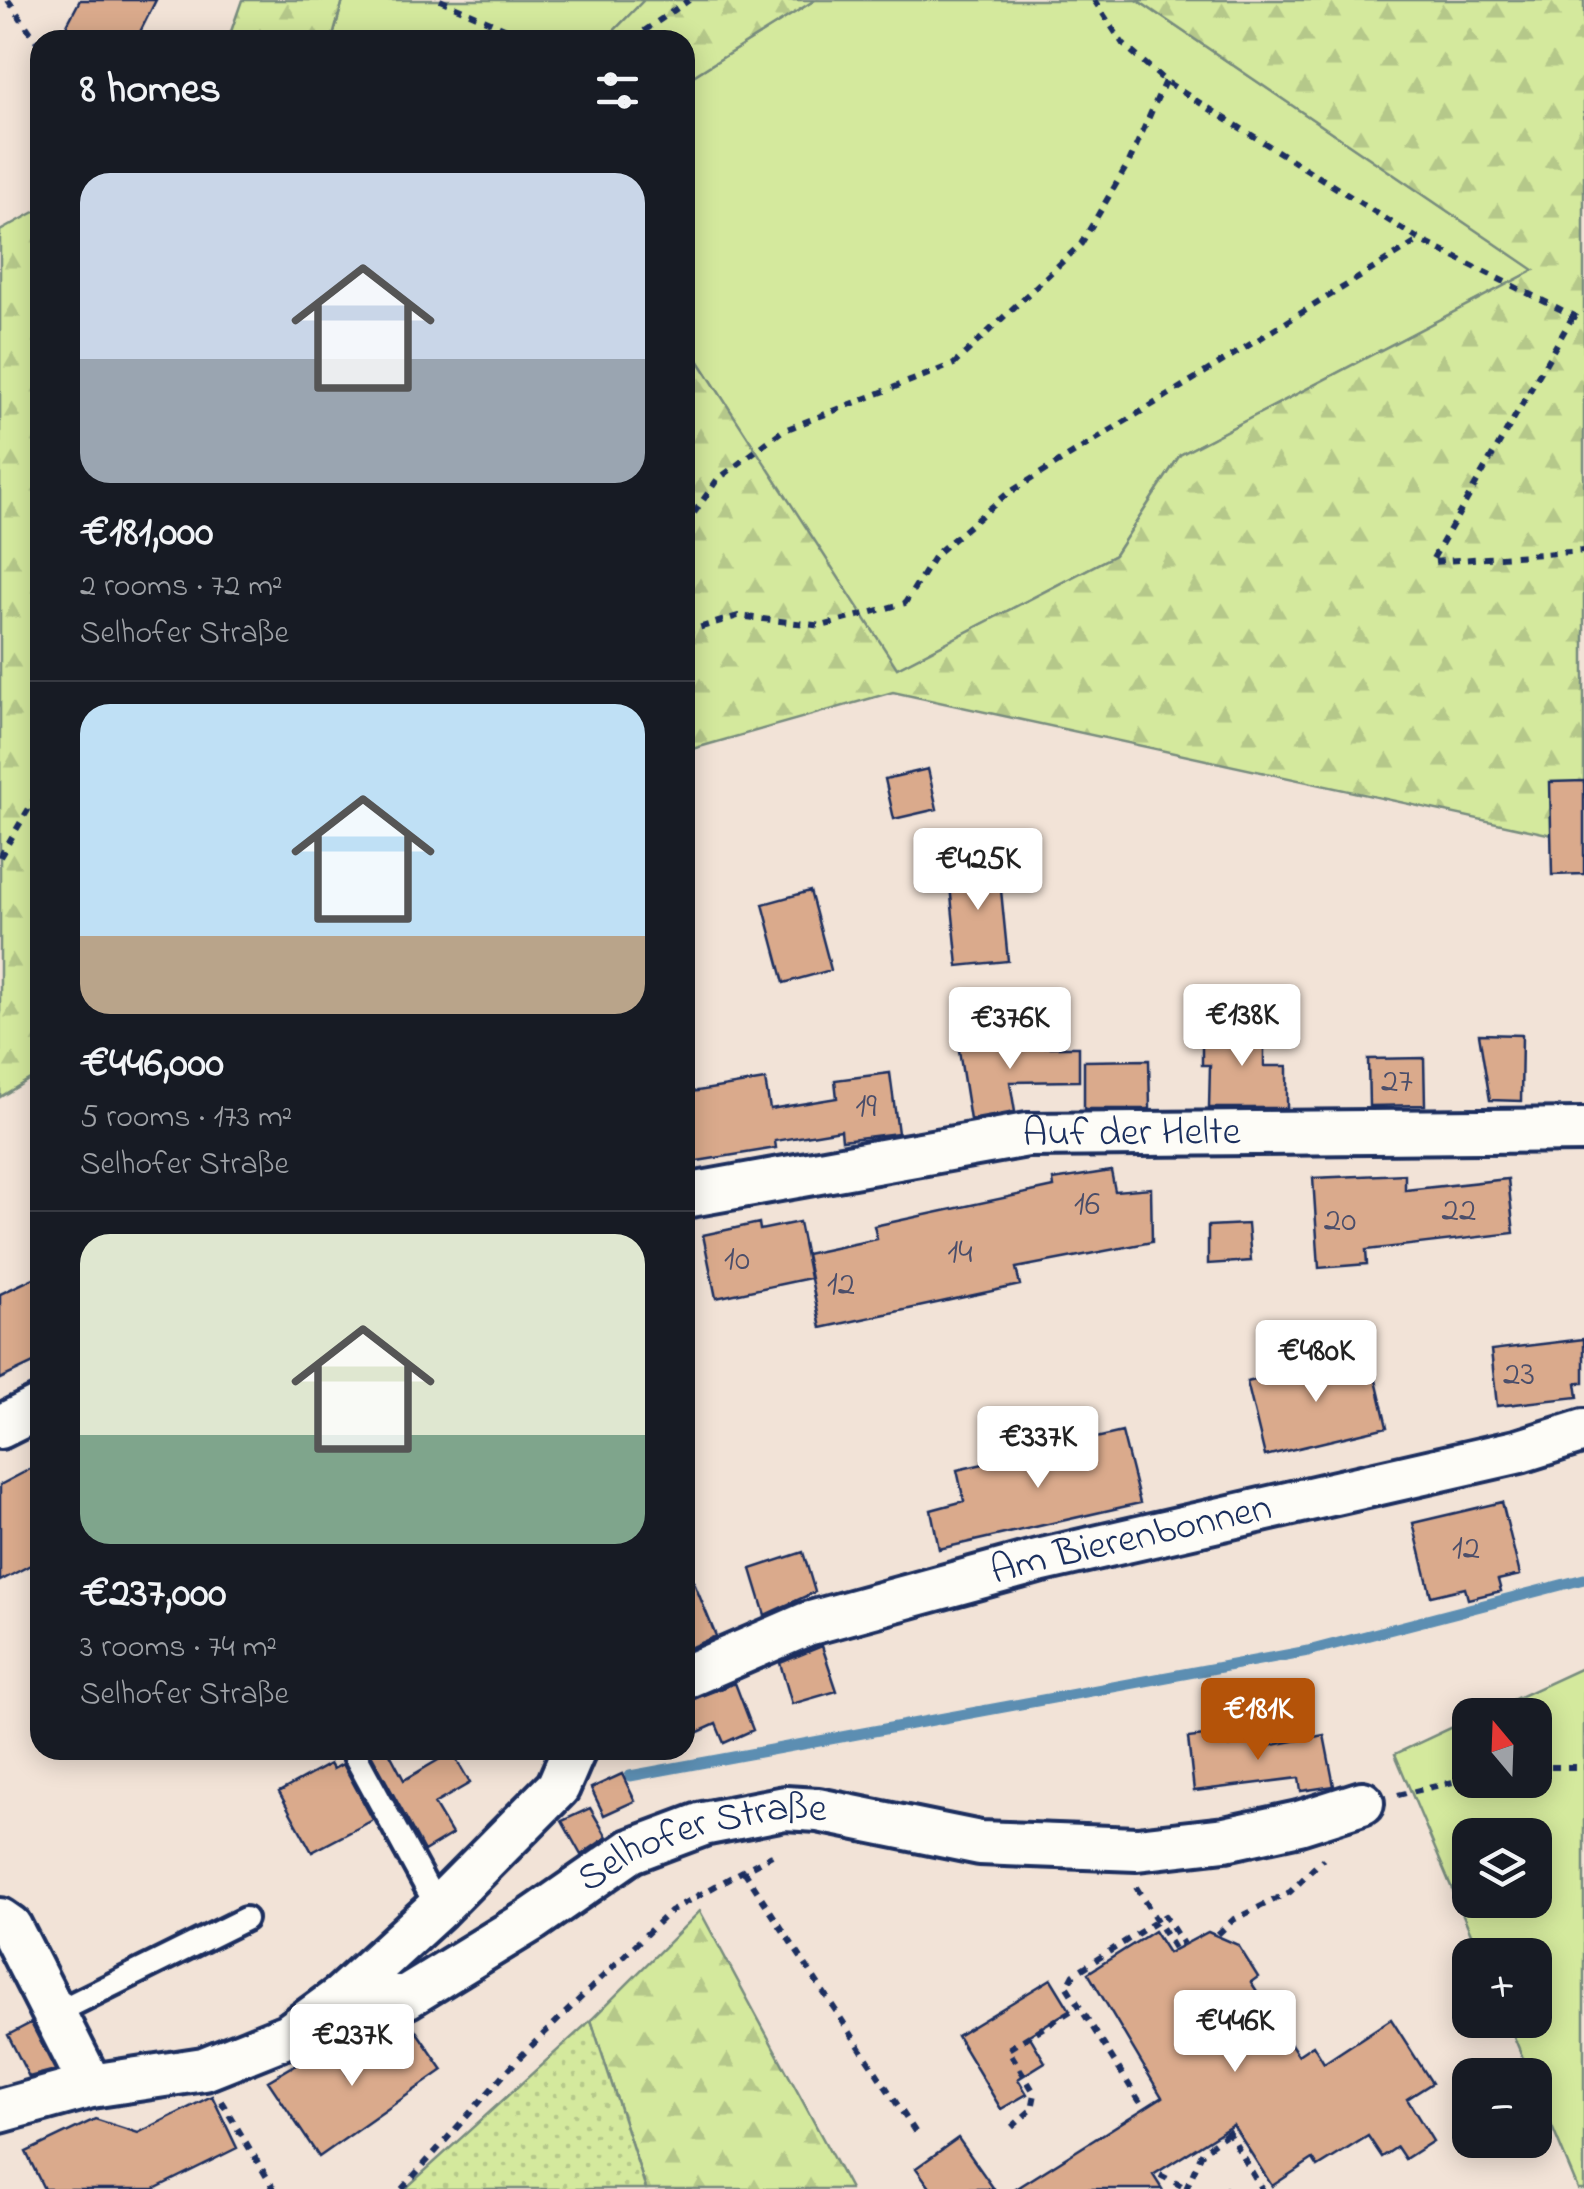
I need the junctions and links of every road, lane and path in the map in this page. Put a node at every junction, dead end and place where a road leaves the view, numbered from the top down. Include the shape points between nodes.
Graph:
1 (8, 0) edge
2 (440, 0) edge
3 (689, 0) edge
4 (1094, 0) edge
5 (509, 30) edge
6 (646, 30) edge
7 (30, 32) edge
8 (1165, 80) junction
9 (1420, 240) junction
10 (1573, 316) junction
11 (1584, 321) edge
12 (695, 512) edge
13 (1584, 551) edge
14 (695, 629) edge
15 (30, 807) edge
16 (0, 857) edge
17 (1584, 1130) edge
18 (695, 1194) edge
19 (30, 1412) edge
20 (0, 1427) edge
21 (1584, 1430) edge
22 (695, 1673) edge
23 (357, 1760) edge
24 (570, 1760) edge
25 (1584, 1766) edge
26 (1552, 1767) edge
27 (1452, 1782) edge
28 (1362, 1803) joint
29 (818, 1810) junction
30 (1324, 1858) dead end
31 (744, 1870) junction
32 (1140, 1893) dead end
33 (438, 1908) junction
34 (245, 1919) dead end
35 (0, 1920) edge
36 (1157, 1922) junction
37 (1218, 1934) dead end
38 (1183, 1944) dead end
39 (1175, 1950) dead end
40 (342, 1998) junction
41 (1079, 2006) junction
42 (56, 2013) junction
43 (204, 2070) junction
44 (91, 2086) junction
45 (1140, 2102) dead end
46 (0, 2111) edge
47 (1012, 2127) dead end
48 (918, 2136) dead end
49 (1160, 2176) dead end
50 (1186, 2188) edge
51 (1262, 2188) edge
52 (274, 2189) edge
53 (402, 2189) edge

1 - 7 path
2 - 5 path
3 - 6 path
4 - 8 path via 1123,44
8 - 9 path
8 - 12 path via 1129,162 1081,244 954,364 782,430 717,480
9 - 10 path
9 - 14 path via 1007,494 936,554 905,603 822,626 738,616
10 - 11 path
10 - 13 path via 1431,562
15 - 16 path
17 - 18 street, Auf der Helte via 1027,1135
19 - 20 street
21 - 22 street, Am Bierenbonnen via 1038,1561 807,1624
23 - 33 lane
24 - 33 street via 558,1787
25 - 26 path
27 - 28 path
28 - 29 street, Selhofer Straße via 1224,1839 1137,1850 980,1843
29 - 31 path via 798,1840
29 - 40 street, Selhofer Straße via 785,1808 703,1824 631,1851 406,1996
30 - 37 path via 1290,1892
31 - 48 path
31 - 53 path via 670,1911 518,2059
32 - 36 path
33 - 40 street
34 - 42 lane
35 - 42 street
36 - 38 path via 1165,1916
36 - 39 path
36 - 41 path via 1074,1974 1067,1987
40 - 43 street via 290,2034
41 - 45 path
41 - 47 path via 1008,2049 1035,2094 1032,2109
42 - 44 street
43 - 44 street
43 - 52 path
44 - 46 street
49 - 50 path
50 - 51 path via 1203,2151 1227,2131

